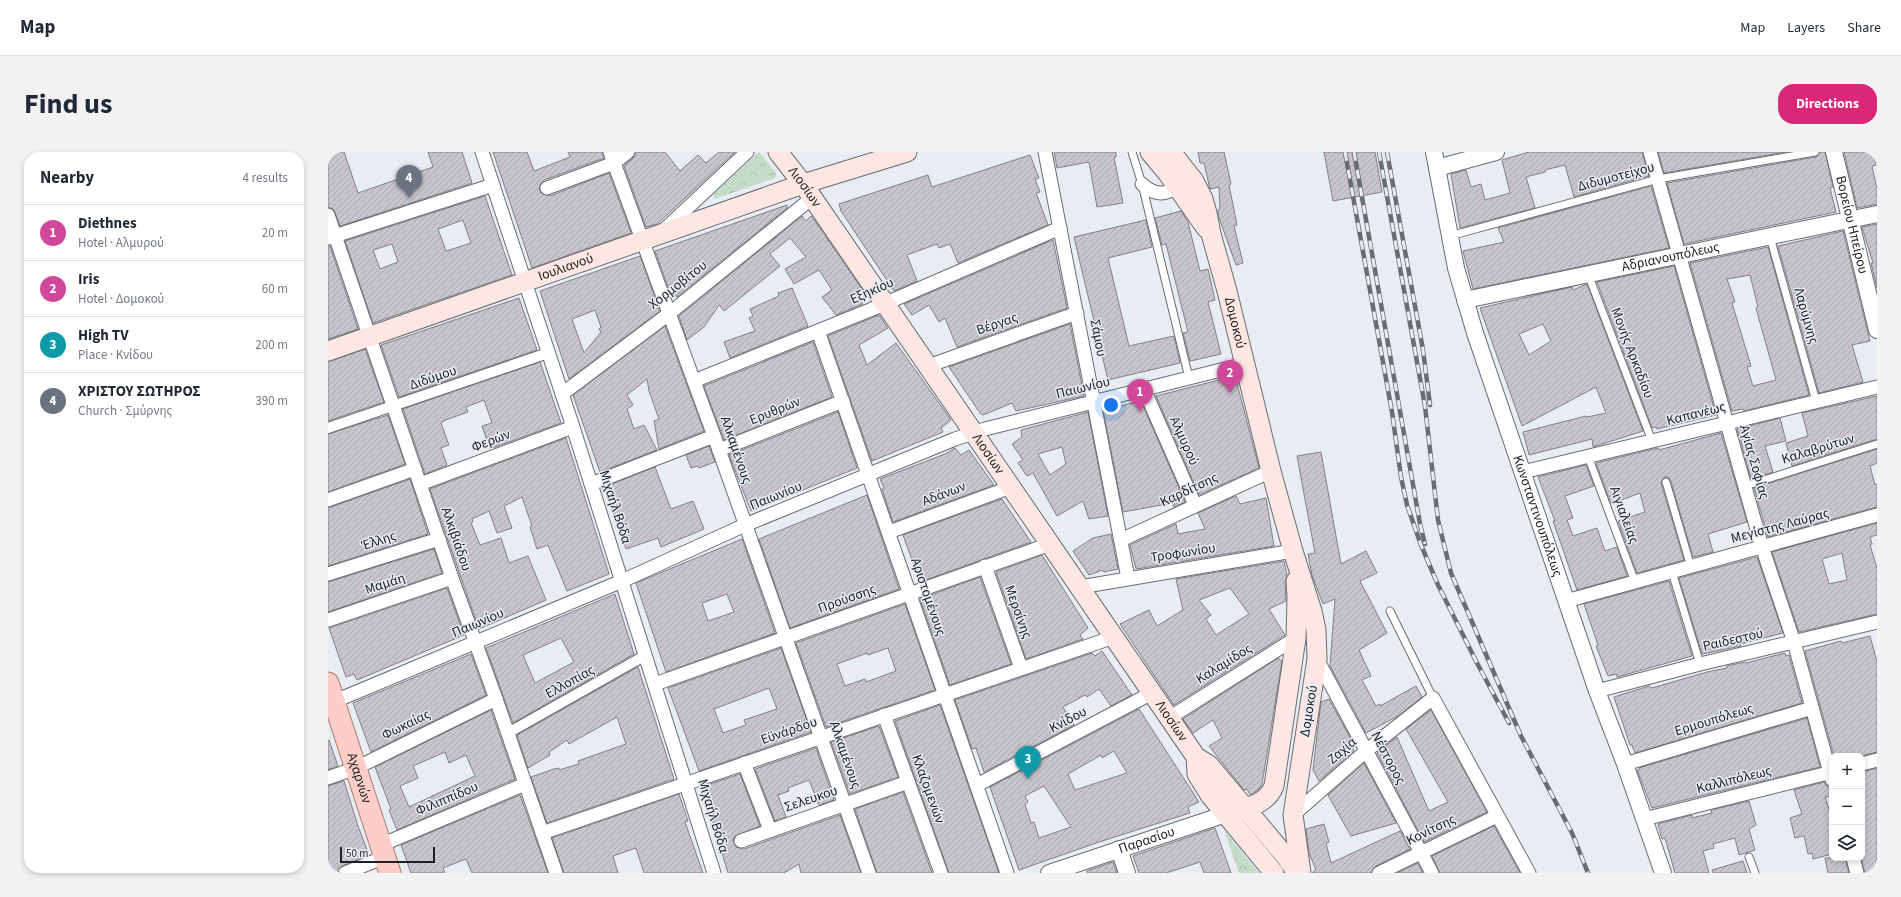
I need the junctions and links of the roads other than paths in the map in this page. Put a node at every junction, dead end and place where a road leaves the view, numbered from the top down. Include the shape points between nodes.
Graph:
1 (482, 152) edge
2 (628, 152) edge
3 (747, 152) edge
4 (778, 152) edge
5 (907, 152) edge
6 (1045, 152) edge
7 (1132, 152) edge
8 (1150, 152) edge
9 (1434, 152) edge
10 (1496, 152) edge
11 (1650, 152) edge
12 (1815, 152) edge
13 (1834, 152) edge
14 (612, 157) edge
15 (1176, 158) edge
16 (1437, 168) junction
17 (1658, 179) junction
18 (1142, 184) junction
19 (493, 185) junction
20 (1176, 186) junction
21 (547, 188) dead end
22 (808, 191) junction
23 (1877, 214) edge
24 (328, 215) edge
25 (1850, 220) junction
26 (1060, 228) junction
27 (660, 234) junction
28 (1211, 234) junction
29 (1450, 236) junction
30 (331, 237) edge
31 (1770, 237) junction
32 (642, 240) junction
33 (1680, 255) junction
34 (1588, 274) junction
35 (525, 281) junction
36 (1873, 297) edge
37 (1465, 300) junction
38 (885, 304) junction
39 (670, 313) junction
40 (1077, 313) junction
41 (1877, 330) edge
42 (818, 332) junction
43 (370, 336) junction
44 (328, 351) edge
45 (548, 353) junction
46 (1245, 364) junction
47 (928, 366) junction
48 (1189, 378) junction
49 (694, 380) junction
50 (1877, 387) edge
51 (1144, 389) junction
52 (562, 394) junction
53 (843, 401) junction
54 (1816, 401) junction
55 (1094, 402) junction
56 (394, 406) junction
57 (1727, 423) junction
58 (573, 426) junction
59 (328, 428) edge
60 (974, 433) junction
61 (714, 436) junction
62 (1652, 441) junction
63 (1877, 444) edge
64 (719, 450) junction
65 (1588, 456) junction
66 (415, 469) junction
67 (1271, 471) junction
68 (1523, 472) junction
69 (869, 476) junction
70 (1666, 482) dead end
71 (420, 484) junction
72 (591, 484) junction
73 (1744, 486) junction
74 (1011, 487) junction
75 (328, 500) edge
76 (1195, 505) junction
77 (1877, 515) edge
78 (745, 525) junction
79 (889, 532) junction
80 (439, 539) junction
81 (1121, 540) junction
82 (1050, 544) junction
83 (1762, 547) junction
84 (1293, 551) junction
85 (985, 566) junction
86 (1691, 567) junction
87 (1672, 572) junction
88 (328, 574) edge
89 (452, 578) junction
90 (1128, 578) junction
91 (622, 581) junction
92 (1635, 582) junction
93 (1080, 587) junction
94 (910, 593) junction
95 (1566, 601) junction
96 (1390, 611) dead end
97 (328, 620) edge
98 (1877, 624) edge
99 (786, 637) junction
100 (1114, 637) junction
101 (1296, 638) junction
102 (475, 642) junction
103 (1794, 642) junction
104 (646, 655) junction
105 (1316, 659) junction
106 (1700, 664) junction
107 (1021, 668) junction
108 (655, 684) junction
109 (1333, 690) junction
110 (1597, 692) junction
111 (1152, 693) junction
112 (1311, 693) junction
113 (946, 694) junction
114 (330, 696) edge
115 (1433, 698) junction
116 (496, 699) junction
117 (1812, 708) junction
118 (884, 715) junction
119 (1169, 718) junction
120 (508, 733) junction
121 (822, 737) junction
122 (1366, 751) junction
123 (1196, 757) junction
124 (1877, 760) edge
125 (744, 763) junction
126 (1865, 763) edge
127 (1625, 764) junction
128 (356, 768) junction
129 (1829, 768) edge
130 (1829, 775) edge
131 (328, 778) edge
132 (908, 782) junction
133 (686, 783) junction
134 (525, 784) junction
135 (977, 785) junction
136 (845, 804) junction
137 (1245, 808) junction
138 (1226, 814) junction
139 (1293, 815) junction
140 (1497, 816) junction
141 (1644, 820) junction
142 (770, 830) junction
143 (542, 833) junction
144 (1295, 833) junction
145 (741, 841) dead end
146 (1119, 849) junction
147 (1421, 853) junction
148 (1749, 857) dead end
149 (386, 858) edge
150 (1854, 861) edge
151 (345, 873) edge
152 (556, 873) edge
153 (714, 873) edge
154 (869, 873) edge
155 (941, 873) edge
156 (1007, 873) edge
157 (1049, 873) edge
158 (1127, 873) edge
159 (1274, 873) edge
160 (1297, 873) edge
161 (1301, 873) edge
162 (1310, 873) edge
163 (1379, 873) edge
164 (1432, 873) edge
165 (1529, 873) edge
166 (1663, 873) edge
167 (1755, 873) edge
168 (1858, 873) edge

1 - 19 street, Μιχαήλ Βόδα
2 - 14 street
3 - 27 street
4 - 22 main road, Λιοσίων
5 - 22 main road, Ιουλιανού
6 - 26 street, Σάμου
7 - 18 lane
8 - 20 main road
9 - 16 street, Κωνσταντινουπόλεως
10 - 16 street
11 - 17 street, Αγίας Σοφίας
12 - 17 lane, Διδυμοτείχου
13 - 25 street, Βορείου Ηπείρου
14 - 21 street
14 - 32 street, Αλκαμένους
15 - 20 lane via 1181,178
15 - 28 main road, Δομοκού via 1194,181 1203,199
16 - 29 street, Κωνσταντινουπόλεως
17 - 29 lane, Διδυμοτείχου
17 - 33 street, Αγίας Σοφίας
18 - 20 street via 1147,189 1160,193
18 - 48 lane
19 - 30 street
19 - 35 street, Μιχαήλ Βόδα
20 - 28 main road
22 - 27 main road, Ιουλιανού
22 - 38 main road, Λιοσίων
22 - 39 street, Χορμοβίτου
23 - 25 street, Αδριανουπόλεως
24 - 30 street, Αλκιβιάδου
25 - 31 street, Αδριανουπόλεως
25 - 36 street, Βορείου Ηπείρου
26 - 38 street, Εξηκίου
26 - 40 street, Σάμου
27 - 32 main road, Ιουλιανού
28 - 46 main road, Δομοκού
29 - 37 street, Κωνσταντινουπόλεως
30 - 43 street, Αλκιβιάδου
31 - 33 street, Αδριανουπόλεως
31 - 54 lane, Λαρύμνης
32 - 35 main road, Ιουλιανού
32 - 39 street, Αλκαμένους
33 - 34 street, Αδριανουπόλεως
33 - 57 street, Αγίας Σοφίας
34 - 37 street, Αδριανουπόλεως
34 - 62 lane, Μονής Αρκαδίου
35 - 43 main road, Ιουλιανού
35 - 45 street, Μιχαήλ Βόδα
36 - 41 street, Βορείου Ηπείρου
37 - 68 street, Κωνσταντινουπόλεως
38 - 42 street, Εξηκίου
38 - 47 main road, Λιοσίων
39 - 49 street, Αλκαμένους
39 - 52 street, Χορμοβίτου
40 - 47 street, Βέργας
40 - 55 street, Σάμου
42 - 49 street, Εξηκίου
42 - 53 street, Αριστομένους
43 - 44 main road, Ιουλιανού
43 - 56 street, Αλκιβιάδου
45 - 52 street, Μιχαήλ Βόδα
45 - 56 street, Διδύμου
46 - 48 street, Παιωνίου
46 - 67 main road, Δομοκού
47 - 60 main road, Λιοσίων
48 - 51 street, Παιωνίου
49 - 61 street, Αλκαμένους
50 - 54 street, Καπανέως
51 - 55 street, Παιωνίου
51 - 76 street, Αλμυρού
52 - 58 street, Μιχαήλ Βόδα
53 - 64 street, Ερυθρών
53 - 69 street, Αριστομένους
54 - 57 street, Καπανέως
55 - 60 street, Παιωνίου
55 - 81 street, Σάμου
56 - 59 street, Διδύμου
56 - 66 street, Αλκιβιάδου
57 - 62 street, Καπανέως
57 - 73 street, Αγίας Σοφίας
58 - 71 street, Φερών
58 - 72 street, Μιχαήλ Βόδα
60 - 69 street, Παιωνίου
60 - 74 main road, Λιοσίων
61 - 64 street, Αλκαμένους
61 - 72 street
62 - 65 street, Καπανέως
63 - 73 lane, Καλαβρύτων
64 - 78 street, Αλκαμένους
65 - 68 street, Καπανέως
65 - 92 lane, Αιγιαλείας
66 - 71 street, Αλκιβιάδου
66 - 75 street
67 - 76 street, Καρδίτσης
67 - 84 main road, Δομοκού
68 - 95 street, Κωνσταντινουπόλεως
69 - 78 street, Παιωνίου
69 - 79 street, Αριστομένους
70 - 86 lane
71 - 80 street, Αλκιβιάδου
72 - 91 street, Μιχαήλ Βόδα
73 - 83 street, Αγίας Σοφίας
74 - 79 street, Αδάνων
74 - 82 main road, Λιοσίων
76 - 81 street, Καρδίτσης
77 - 83 street, Μεγίστης Λαύρας
78 - 91 street, Παιωνίου
78 - 99 street, Αλκαμένους
79 - 94 street, Αριστομένους
80 - 88 street, Έλλης
80 - 89 street, Αλκιβιάδου
81 - 90 street, Σάμου
82 - 85 street, Προύσσης
82 - 93 main road, Λιοσίων
83 - 86 street, Μεγίστης Λαύρας
83 - 103 street, Αγίας Σοφίας
84 - 90 street, Τροφωνίου
84 - 101 main road, Δομοκού via 1297,597
84 - 105 main road, Δομοκού via 1312,611 1316,630
85 - 94 street, Προύσσης
85 - 107 street, Μερσίνης
86 - 87 street, Μεγίστης Λαύρας
87 - 92 street, Μεγίστης Λαύρας
87 - 106 lane
89 - 97 street, Μαμάη
89 - 102 street, Αλκιβιάδου
90 - 93 street, Τροφωνίου
91 - 102 street, Παιωνίου
91 - 104 street, Μιχαήλ Βόδα
92 - 95 street, Μεγίστης Λαύρας
93 - 100 main road, Λιοσίων
94 - 99 street, Προύσσης
94 - 113 street, Αριστομένους
95 - 110 street, Κωνσταντινουπόλεως
96 - 115 lane
98 - 103 street, Ραιδεστού
99 - 108 street, Προύσσης
99 - 121 street, Αλκαμένους
100 - 107 street, Εϋνάρδου
100 - 111 main road, Λιοσίων
101 - 119 street, Καλαμίδος
101 - 137 main road, Δομοκού via 1274,786 1271,793 1259,804
102 - 114 street, Παιωνίου
102 - 116 street, Αλκιβιάδου
103 - 106 street, Ραιδεστού
103 - 117 street, Αγίας Σοφίας
104 - 108 street, Μιχαήλ Βόδα
104 - 120 street, Ελλοπίας
105 - 109 street, Νέστορος
105 - 112 main road, Δομοκού
106 - 110 street, Ραιδεστού
107 - 113 street, Εϋνάρδου
108 - 133 street, Μιχαήλ Βόδα
109 - 112 street
109 - 122 street, Νέστορος
110 - 127 street, Κωνσταντινουπόλεως
111 - 119 main road, Λιοσίων
111 - 135 street, Κνίδου
112 - 139 main road, Δομοκού
113 - 118 street, Εϋνάρδου
113 - 135 street, Αριστομένους
114 - 128 main road, Αχαρνών
115 - 122 street, Ζαχία
115 - 140 street
116 - 120 street, Αλκιβιάδου
116 - 128 street, Φωκαίας
117 - 127 street, Ερμουπόλεως
117 - 129 street, Αγίας Σοφίας
118 - 121 street, Εϋνάρδου
118 - 132 street, Κλαζομενών
119 - 123 main road, Λιοσίων
120 - 134 street, Αλκιβιάδου
121 - 125 street, Εϋνάρδου
121 - 136 street, Αλκαμένους
122 - 139 street, Ζαχία
122 - 147 street, Νέστορος
123 - 137 main road, Λιοσίων via 1209,765
123 - 138 main road, Λιοσίων via 1197,774
124 - 126 street
125 - 133 street, Εϋνάρδου
125 - 142 street
127 - 141 street, Κωνσταντινουπόλεως
128 - 131 street, Φωκαίας
128 - 149 main road, Αχαρνών
130 - 141 street, Καλλιπόλεως
132 - 136 street, Σελευκου
132 - 155 street, Κλαζομενών
133 - 143 street, Εϋνάρδου
133 - 153 street, Μιχαήλ Βόδα
134 - 143 street, Αλκιβιάδου
134 - 149 street, Φιλιππίδου
135 - 156 street, Αριστομένους
136 - 142 street, Σελευκου
136 - 154 street, Αλκαμένους
137 - 138 main road, Παρασίου
137 - 160 main road, Λιοσίων
138 - 146 street, Παρασίου
138 - 159 main road, Λιοσίων
139 - 144 main road, Δομοκού
140 - 147 street, Κονίτσης
140 - 165 street
141 - 166 street, Κωνσταντινουπόλεως
142 - 145 street, Σελευκου
143 - 152 street, Αλκιβιάδου
144 - 161 main road, Δομοκού
144 - 162 street
146 - 157 street, Παρασίου
146 - 158 street
147 - 163 street, Κονίτσης
147 - 164 street, Νέστορος
148 - 167 lane
149 - 151 street, Φιλιππίδου
150 - 168 street

